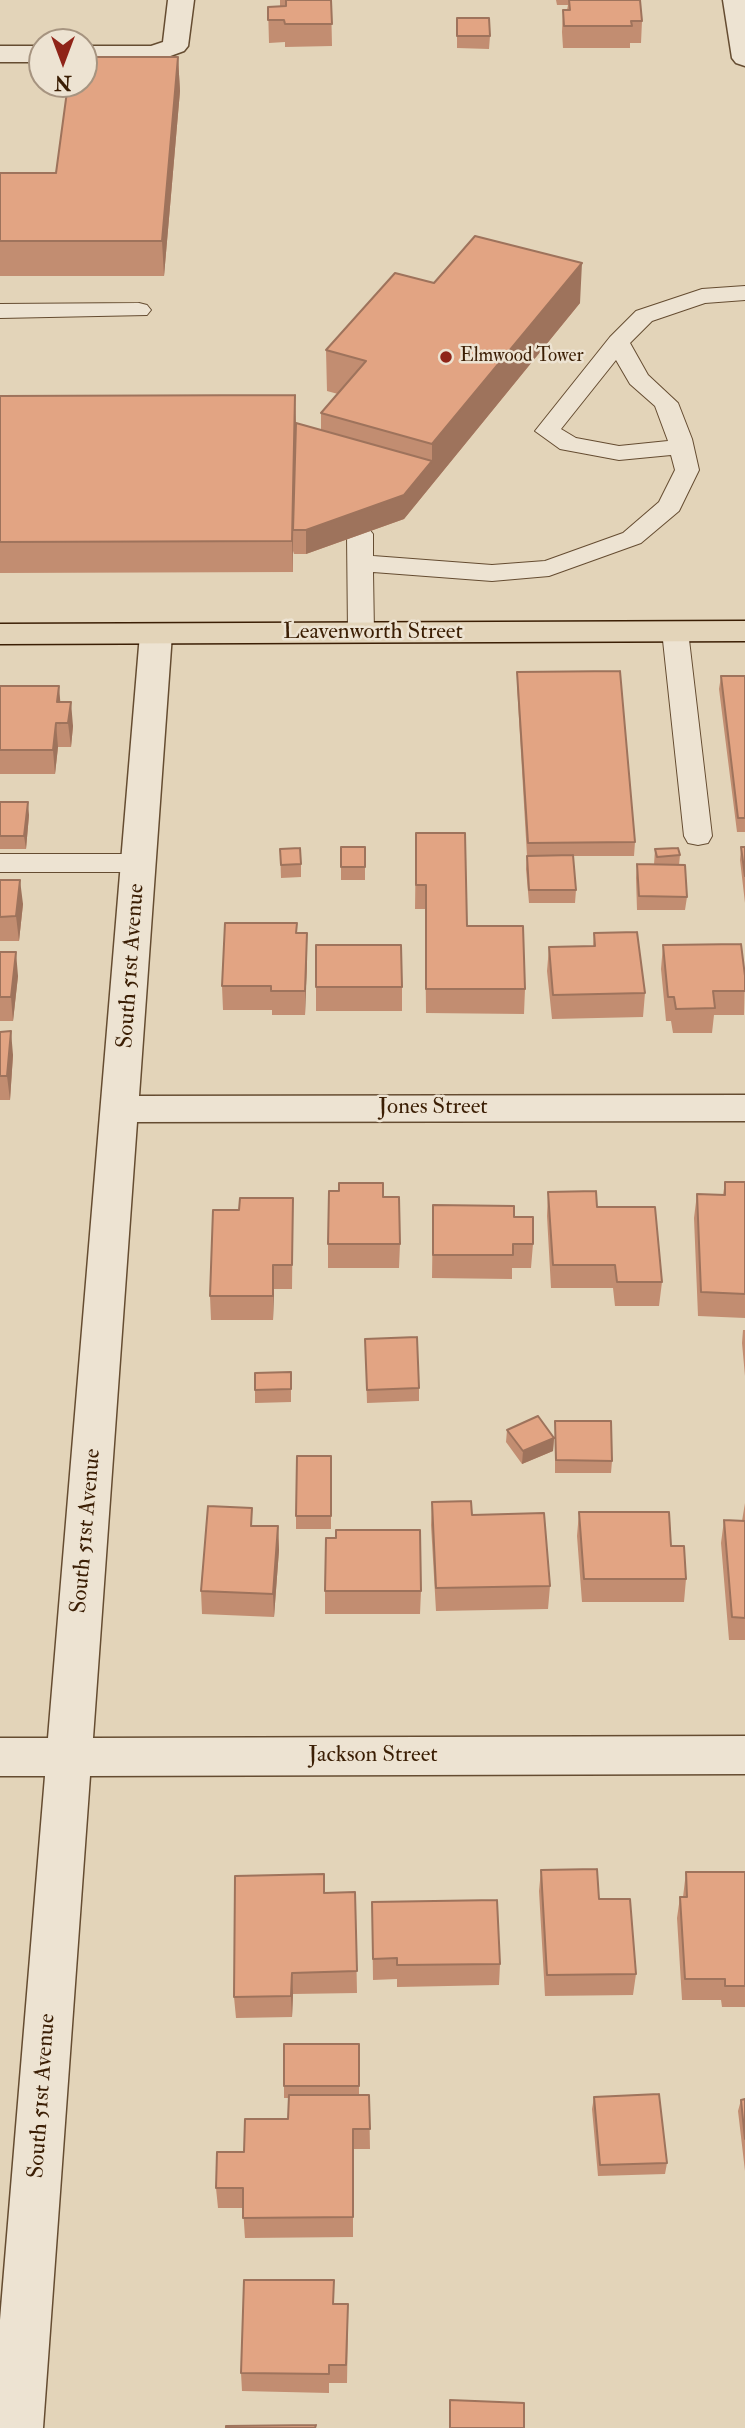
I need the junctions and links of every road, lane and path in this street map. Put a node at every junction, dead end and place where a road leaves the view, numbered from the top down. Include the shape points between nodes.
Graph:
1 (181, 0) edge
2 (736, 0) edge
3 (0, 54) edge
4 (28, 54) edge
5 (98, 54) edge
6 (745, 58) edge
7 (745, 293) edge
8 (139, 310) dead end
9 (0, 311) edge
10 (618, 342) junction
11 (682, 447) junction
12 (360, 534) edge
13 (360, 563) junction
14 (675, 631) junction
15 (745, 631) edge
16 (361, 633) junction
17 (0, 634) edge
18 (156, 634) junction
19 (698, 836) dead end
20 (0, 863) edge
21 (140, 863) junction
22 (745, 1108) edge
23 (122, 1109) junction
24 (745, 1755) edge
25 (0, 1757) edge
26 (69, 1757) junction
27 (18, 2428) edge

1 - 5 street via 175,46 154,54
2 - 6 street
3 - 4 street
7 - 10 lane via 702,296 644,316
8 - 9 lane
10 - 11 lane via 638,379 666,403
10 - 11 lane via 547,431 569,444 619,453
11 - 13 lane via 687,470 670,506 632,538 548,568 492,573
12 - 13 lane
13 - 16 lane
14 - 15 main road, Leavenworth Street
14 - 16 main road, Leavenworth Street
14 - 19 lane
16 - 18 main road, Leavenworth Street
17 - 18 main road, Leavenworth Street
18 - 21 street, South 51st Avenue
20 - 21 lane
21 - 23 street, South 51st Avenue
22 - 23 street, Jones Street
23 - 26 street, South 51st Avenue
24 - 26 street, Jackson Street
25 - 26 street, Jackson Street
26 - 27 street, South 51st Avenue

